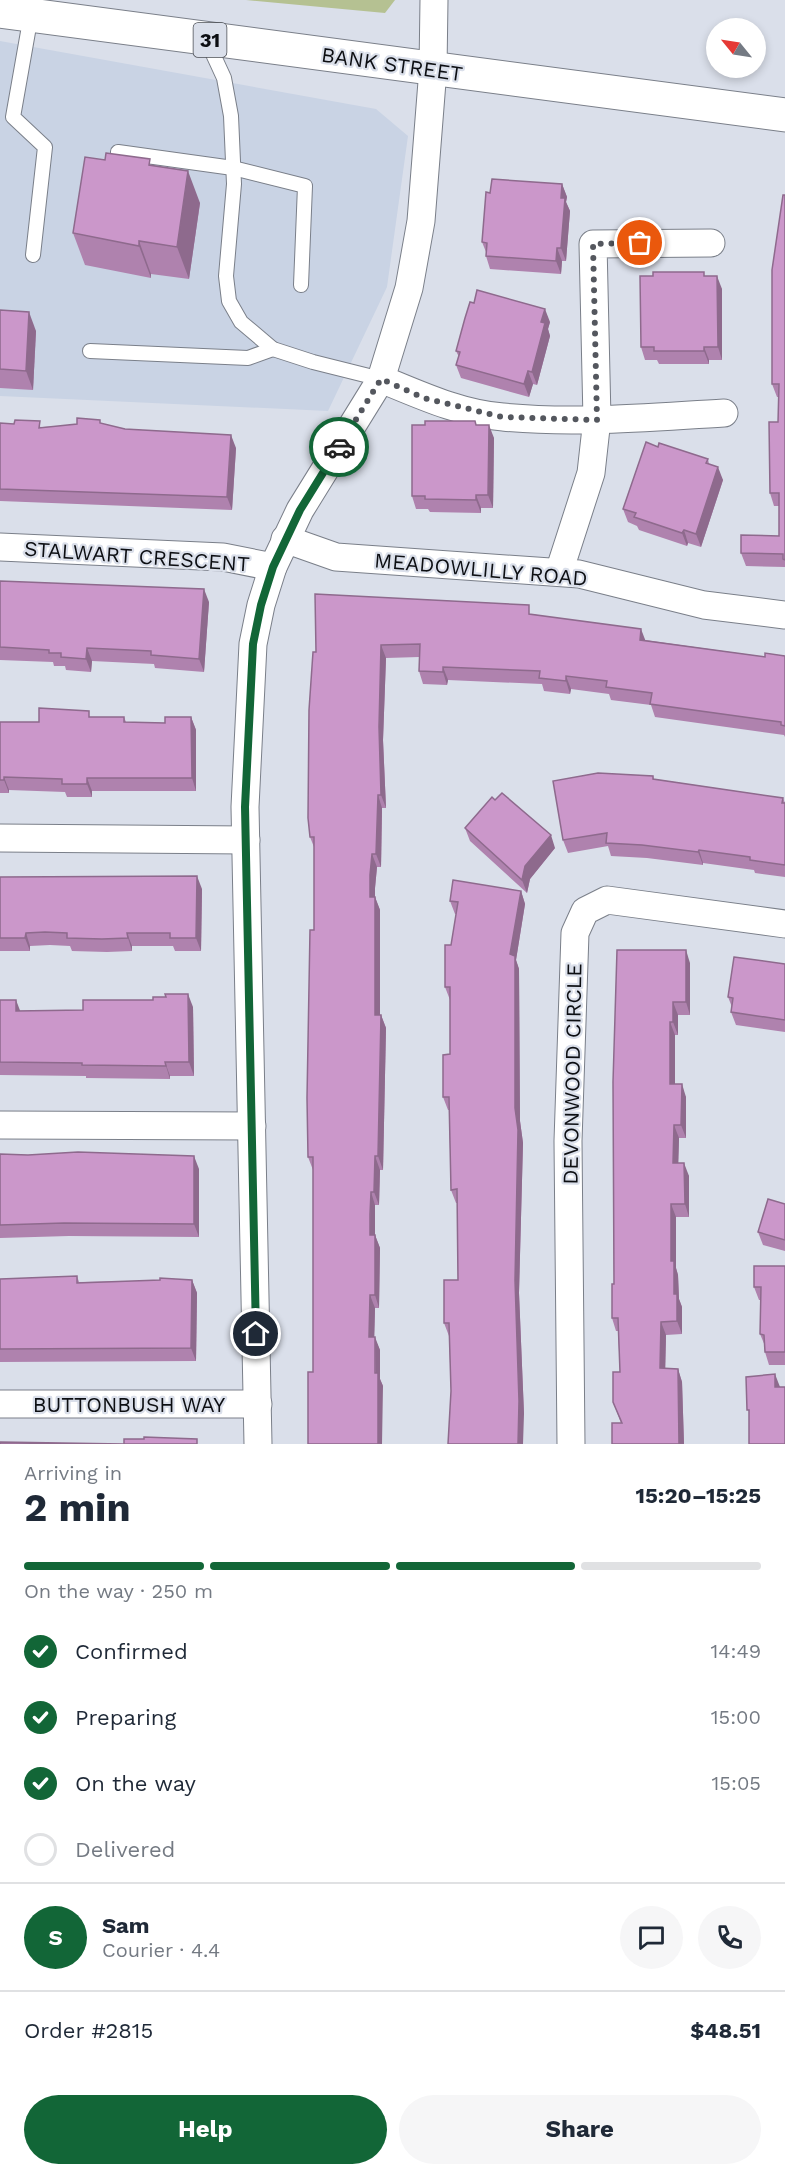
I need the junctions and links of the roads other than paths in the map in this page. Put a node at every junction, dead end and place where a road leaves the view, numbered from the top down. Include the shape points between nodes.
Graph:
1 (434, 0) edge
2 (21, 9) edge
3 (206, 39) junction
4 (433, 69) junction
5 (785, 115) edge
6 (7, 116) edge
7 (118, 152) edge
8 (233, 168) junction
9 (711, 243) dead end
10 (33, 255) dead end
11 (301, 285) dead end
12 (273, 349) junction
13 (90, 351) dead end
14 (381, 379) junction
15 (724, 413) dead end
16 (597, 420) junction
17 (285, 539) junction
18 (0, 547) edge
19 (273, 567) junction
20 (559, 572) junction
21 (785, 615) edge
22 (0, 838) edge
23 (246, 840) junction
24 (785, 924) edge
25 (0, 1125) edge
26 (252, 1126) junction
27 (0, 1404) edge
28 (258, 1404) junction
29 (258, 1444) edge
30 (571, 1444) edge

1 - 4 street
2 - 3 main road, BANK STREET / 31
2 - 6 lane
3 - 4 main road, BANK STREET / 31
3 - 8 lane via 228,96
4 - 5 main road, BANK STREET / 31
4 - 14 street via 421,221 409,288
6 - 10 lane via 45,147
7 - 8 lane
8 - 11 lane via 305,186
8 - 12 lane via 226,276 229,301 241,322
9 - 16 street via 593,244
12 - 13 lane via 248,358
12 - 14 lane
14 - 16 street via 424,398 502,417
14 - 17 street
15 - 16 street
16 - 20 street via 591,472
17 - 19 street
17 - 20 street, MEADOWLILLY ROAD via 336,557
18 - 19 street, STALWART CRESCENT via 224,557
19 - 23 street via 253,644
20 - 21 street, MEADOWLILLY ROAD via 704,605
22 - 23 street
23 - 26 street
24 - 30 street, DEVONWOOD CIRCLE via 607,900 585,911 575,933 568,1142
25 - 26 street
26 - 28 street
27 - 28 street, BUTTONBUSH WAY
28 - 29 street

